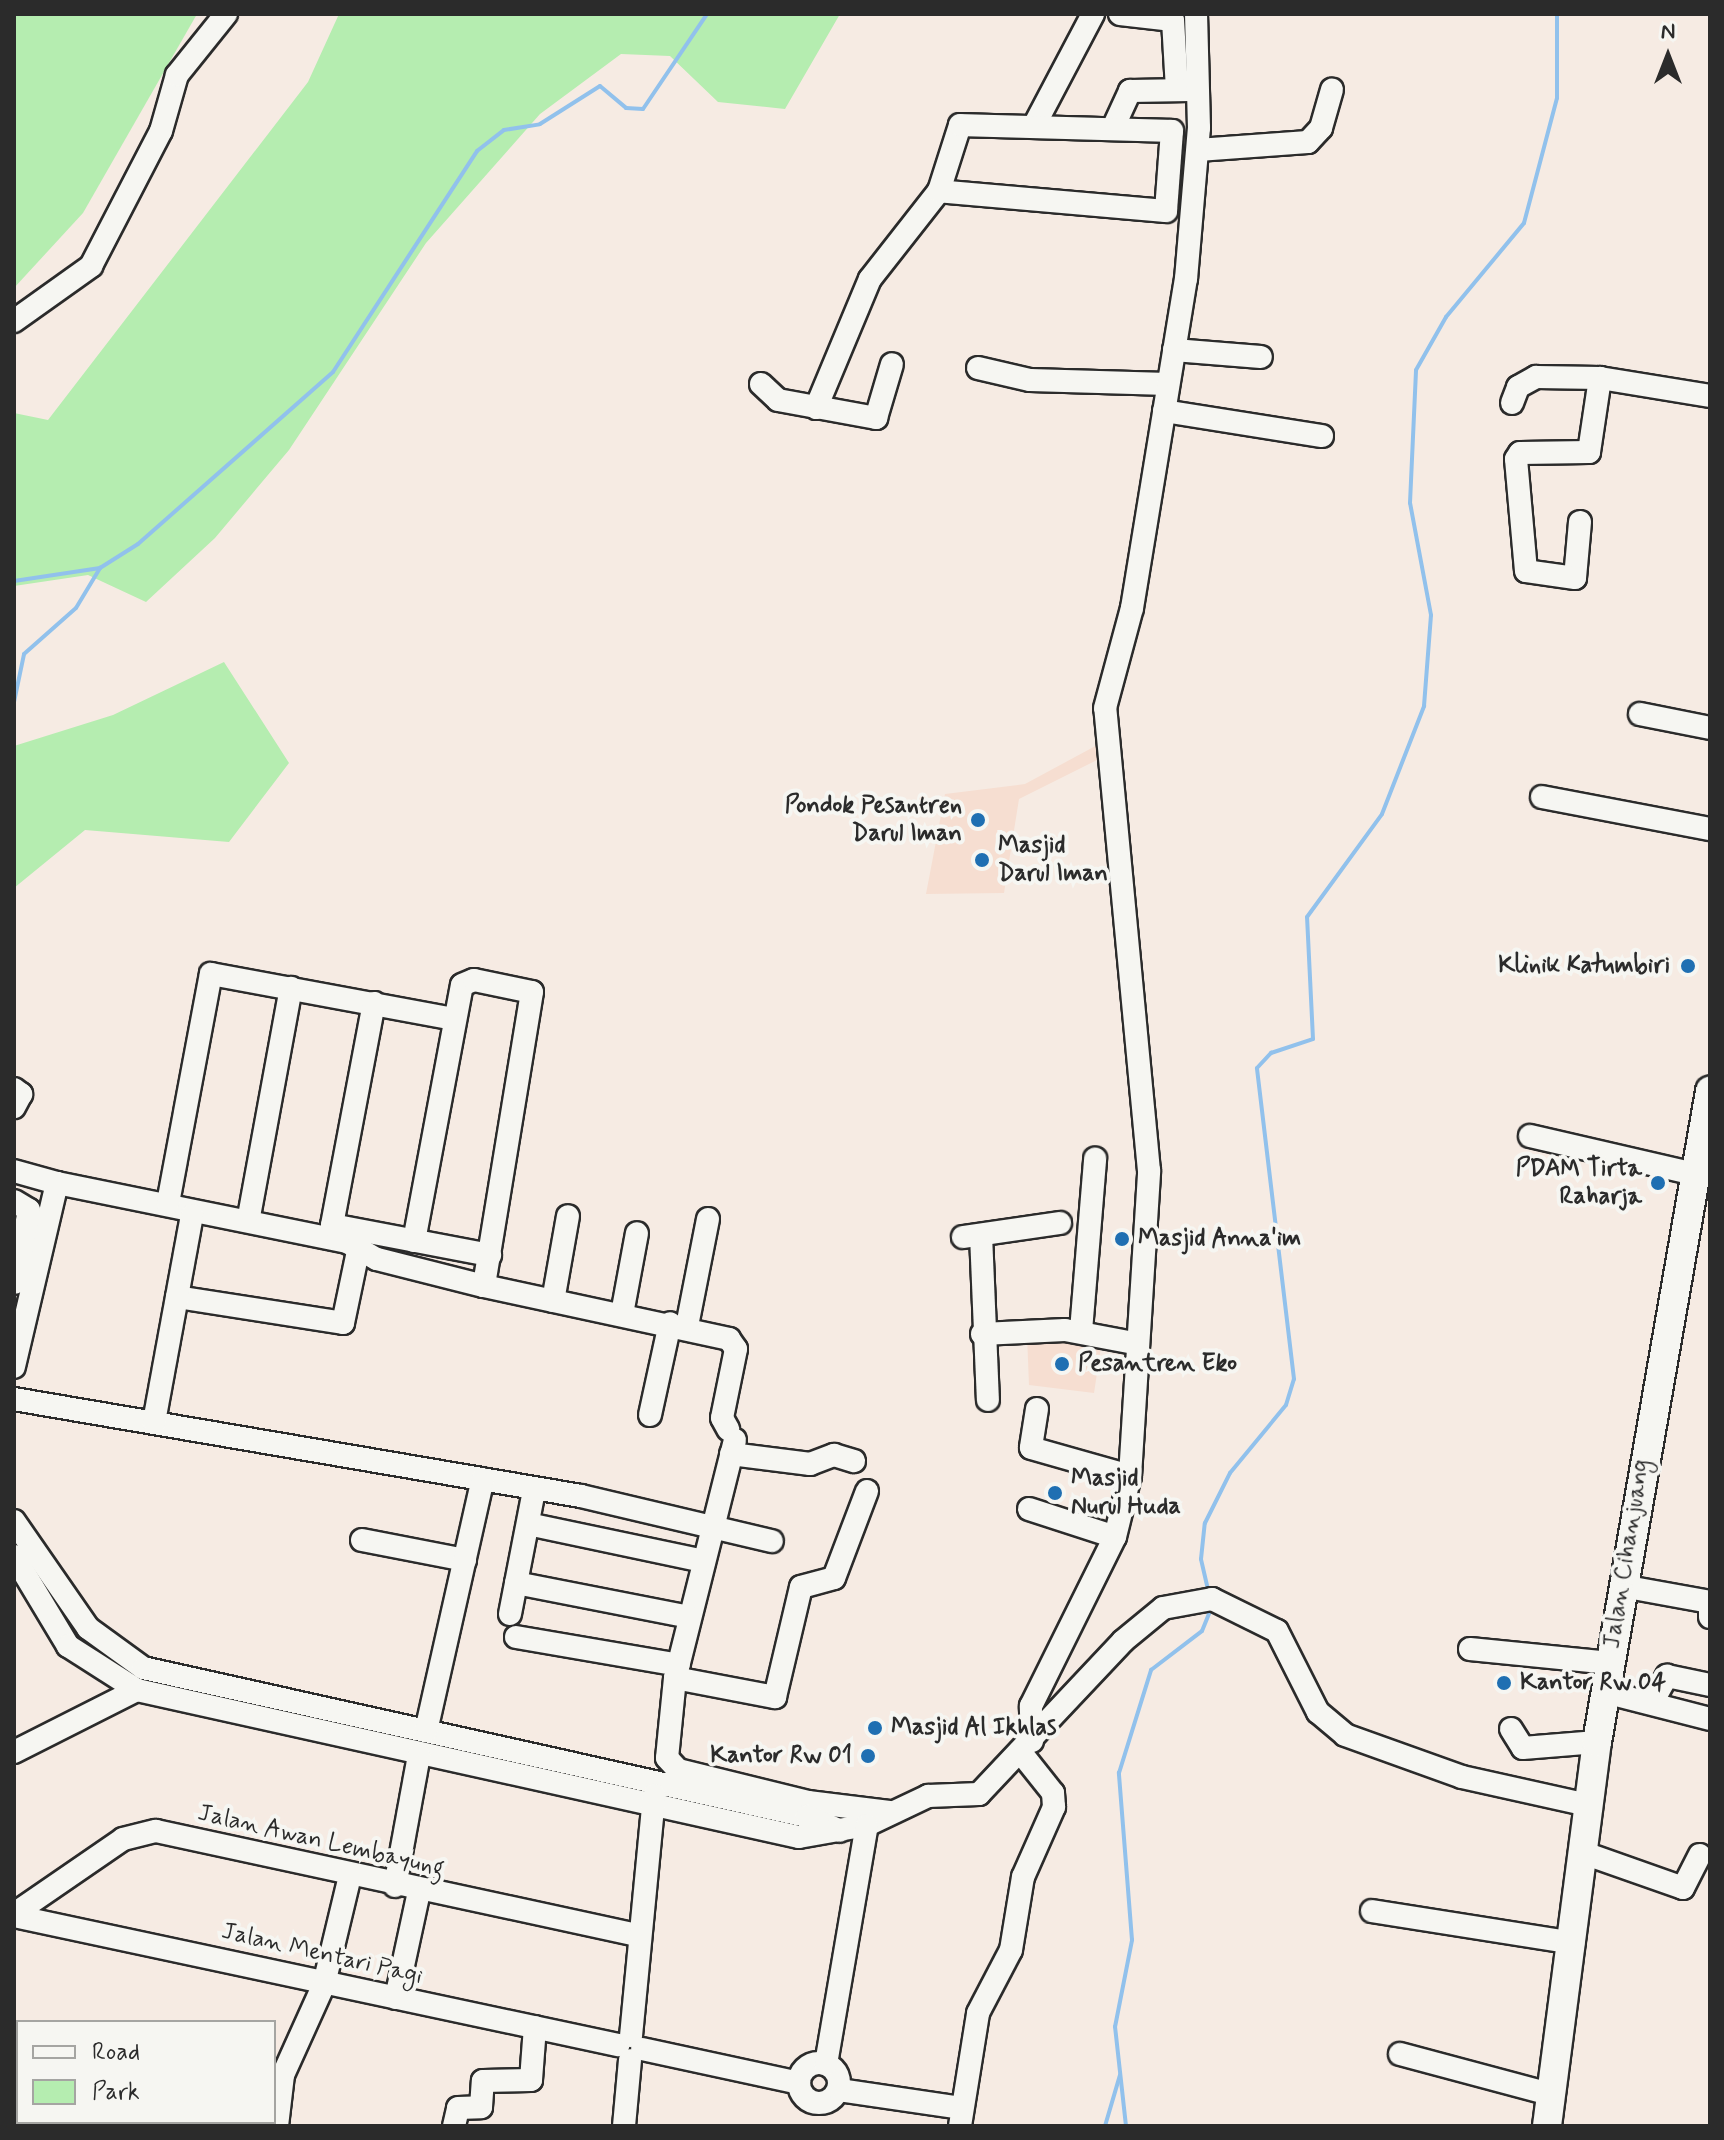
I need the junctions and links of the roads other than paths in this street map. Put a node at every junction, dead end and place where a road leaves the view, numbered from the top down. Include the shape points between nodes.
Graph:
1 (226, 14) edge
2 (1093, 14) edge
3 (1120, 14) edge
4 (1196, 14) edge
5 (1177, 89) junction
6 (1332, 90) dead end
7 (1201, 91) junction
8 (1034, 126) junction
9 (1113, 128) junction
10 (1198, 150) junction
11 (939, 191) junction
12 (14, 321) edge
13 (1174, 350) junction
14 (1261, 357) dead end
15 (892, 364) dead end
16 (978, 368) dead end
17 (1600, 378) junction
18 (761, 384) dead end
19 (1168, 384) junction
20 (1710, 396) edge
21 (1512, 403) dead end
22 (816, 408) junction
23 (1164, 411) junction
24 (1322, 436) dead end
25 (1580, 522) dead end
26 (1640, 714) dead end
27 (1710, 728) edge
28 (1542, 797) dead end
29 (1710, 829) edge
30 (291, 988) junction
31 (374, 1003) junction
32 (454, 1019) junction
33 (14, 1089) edge
34 (1710, 1091) edge
35 (14, 1107) edge
36 (1530, 1136) dead end
37 (1095, 1159) dead end
38 (14, 1171) edge
39 (1699, 1180) edge
40 (57, 1183) junction
41 (29, 1208) edge
42 (179, 1208) junction
43 (250, 1211) junction
44 (568, 1216) dead end
45 (708, 1219) dead end
46 (1060, 1223) dead end
47 (332, 1225) junction
48 (637, 1233) dead end
49 (361, 1239) junction
50 (414, 1241) junction
51 (490, 1255) junction
52 (484, 1286) junction
53 (14, 1288) edge
54 (177, 1297) junction
55 (553, 1301) junction
56 (622, 1314) junction
57 (18, 1324) edge
58 (678, 1325) junction
59 (1081, 1331) junction
60 (982, 1334) junction
61 (1134, 1343) junction
62 (14, 1367) edge
63 (14, 1399) edge
64 (988, 1400) dead end
65 (1037, 1409) dead end
66 (650, 1415) dead end
67 (154, 1422) junction
68 (731, 1441) junction
69 (854, 1461) dead end
70 (1130, 1476) junction
71 (483, 1479) junction
72 (867, 1491) dead end
73 (533, 1496) dead end
74 (1029, 1509) dead end
75 (14, 1521) edge
76 (528, 1524) junction
77 (712, 1526) junction
78 (1115, 1537) junction
79 (362, 1540) dead end
80 (772, 1541) dead end
81 (14, 1556) edge
82 (465, 1560) junction
83 (704, 1561) junction
84 (516, 1583) junction
85 (1622, 1586) junction
86 (510, 1614) dead end
87 (690, 1617) junction
88 (1710, 1617) edge
89 (516, 1637) dead end
90 (1470, 1649) dead end
91 (1610, 1663) junction
92 (677, 1671) junction
93 (1710, 1685) edge
94 (137, 1690) junction
95 (1605, 1692) junction
96 (1653, 1701) junction
97 (1710, 1719) edge
98 (1511, 1729) dead end
99 (425, 1731) junction
100 (1597, 1742) junction
101 (1027, 1748) junction
102 (14, 1752) edge
103 (418, 1755) junction
104 (657, 1782) junction
105 (1588, 1805) junction
106 (651, 1807) junction
107 (889, 1812) junction
108 (867, 1825) junction
109 (840, 1831) junction
110 (1581, 1852) junction
111 (1700, 1855) dead end
112 (350, 1876) junction
113 (395, 1886) junction
114 (419, 1892) junction
115 (1372, 1911) dead end
116 (14, 1915) edge
117 (637, 1935) junction
118 (1573, 1943) junction
119 (324, 1984) junction
120 (396, 1998) junction
121 (535, 2027) junction
122 (630, 2048) junction
123 (1400, 2054) dead end
124 (826, 2064) junction
125 (799, 2083) junction
126 (839, 2090) junction
127 (1553, 2095) junction
128 (960, 2117) edge
129 (277, 2126) edge
130 (454, 2126) edge
131 (624, 2126) edge
132 (1547, 2126) edge

1 - 12 street via 177,75 161,131 91,266
2 - 8 street
3 - 5 street via 1173,20
4 - 7 street
5 - 7 street
5 - 9 street via 1130,91
6 - 10 street via 1321,128 1308,142
7 - 10 street
8 - 9 street
8 - 11 street via 960,125
9 - 11 street via 1172,131 1166,211
10 - 13 street
11 - 22 street via 870,279
13 - 14 street
13 - 19 street
15 - 22 street via 876,418
16 - 19 street via 1030,380
17 - 20 street
17 - 21 street via 1527,378
17 - 25 street via 1589,452 1520,453 1516,459 1526,571 1575,578
18 - 22 street via 778,400
19 - 23 street
23 - 24 street
23 - 61 street via 1132,608 1105,708 1149,1171
26 - 27 street
28 - 29 street
30 - 31 street
30 - 42 street via 211,974
30 - 43 street
31 - 32 street
31 - 47 street
32 - 50 street
32 - 51 street via 467,980 535,997
33 - 35 street via 21,1094
34 - 39 main road, Jalan Cihanjuang
36 - 39 street
37 - 59 street
38 - 40 street
39 - 85 main road, Jalan Cihanjuang
40 - 41 street
40 - 42 street
41 - 53 street
41 - 57 street
42 - 43 street
42 - 49 street
42 - 54 street
43 - 47 street
44 - 55 street
45 - 58 street
46 - 60 street via 972,1236
47 - 49 street
48 - 56 street
49 - 50 street
49 - 52 street via 377,1259
49 - 54 street via 347,1319 335,1325
50 - 51 street
51 - 52 street
52 - 55 street
54 - 67 street
55 - 56 street
56 - 58 street
57 - 62 street
58 - 66 street
58 - 68 street via 729,1339 736,1349 722,1418
59 - 60 street
59 - 61 street
60 - 64 street
61 - 70 street
63 - 67 street
65 - 70 street via 1031,1448
67 - 71 street
68 - 69 street via 810,1464 834,1455
68 - 77 street
70 - 78 street
71 - 77 street
71 - 82 street
72 - 92 street via 834,1578 801,1587 775,1697
73 - 76 street
74 - 78 street
75 - 99 street via 88,1628 120,1656
76 - 83 street
76 - 84 street
77 - 80 street
77 - 83 street
78 - 101 street via 1031,1706
79 - 82 street
81 - 94 street via 68,1646
82 - 99 street
83 - 87 street
84 - 86 street
84 - 87 street
85 - 88 street via 1710,1602
85 - 91 main road, Jalan Cihanjuang
87 - 92 street
89 - 92 street
90 - 91 street
91 - 95 main road, Jalan Cihanjuang
92 - 107 street via 666,1748 678,1770 818,1804
93 - 96 street via 1667,1676
94 - 102 street
94 - 103 street
95 - 96 street
95 - 100 main road, Jalan Cihanjuang
96 - 97 street
98 - 100 street via 1523,1748
99 - 103 street
99 - 104 street
100 - 105 main road, Jalan Cihanjuang
101 - 105 street via 1163,1608 1212,1599 1277,1631 1318,1712 1345,1735 1462,1777
101 - 107 street via 979,1794 928,1796
101 - 128 street via 1053,1793 1054,1807 1023,1877 1011,1950 978,2013
103 - 106 street
103 - 113 street
104 - 106 street
104 - 109 street via 807,1816
105 - 110 main road, Jalan Cihanjuang
106 - 109 street via 799,1837
106 - 117 street
107 - 108 street
108 - 109 street
108 - 124 street
110 - 111 street via 1683,1888
110 - 118 main road, Jalan Cihanjuang
112 - 113 street, Jalan Awan Lembayung
112 - 116 street, Jalan Awan Lembayung via 171,1833 142,1833 65,1874
112 - 119 street
113 - 114 street, Jalan Awan Lembayung
114 - 117 street, Jalan Awan Lembayung
114 - 120 street
115 - 118 street
116 - 119 street, Jalan Mentari Pagi
117 - 122 street
118 - 127 main road, Jalan Cihanjuang
119 - 120 street, Jalan Mentari Pagi
119 - 129 street via 283,2075
120 - 121 street, Jalan Mentari Pagi
121 - 122 street, Jalan Mentari Pagi
121 - 130 street via 531,2080 483,2081 481,2107 458,2108
122 - 125 street, Jalan Mentari Pagi
122 - 131 street
123 - 127 street
124 - 125 street via 808,2066
124 - 126 street via 836,2071
125 - 126 street via 802,2095 818,2104
126 - 128 street
127 - 132 main road, Jalan Cihanjuang

